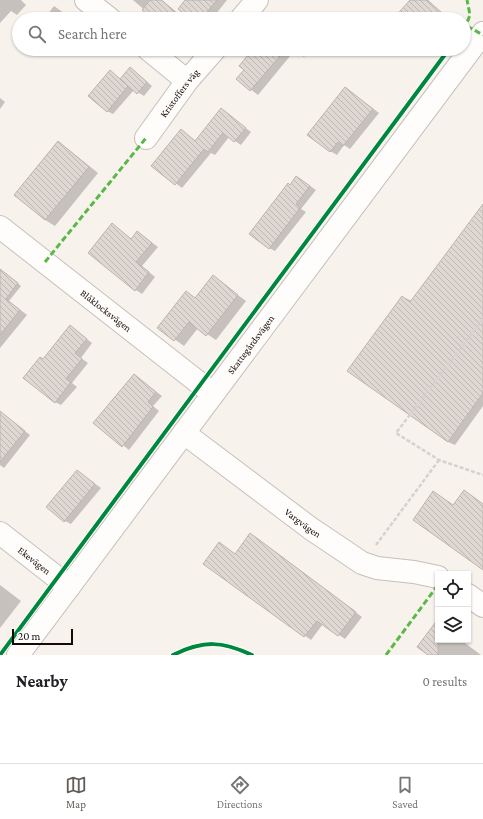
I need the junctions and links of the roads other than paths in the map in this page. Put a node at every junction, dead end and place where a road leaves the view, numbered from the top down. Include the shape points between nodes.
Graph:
1 (86, 0) edge
2 (257, 0) edge
3 (101, 12) edge
4 (247, 12) edge
5 (483, 33) edge
6 (471, 49) edge
7 (157, 56) edge
8 (209, 56) edge
9 (466, 56) edge
10 (187, 81) junction
11 (146, 138) dead end
12 (0, 226) edge
13 (212, 393) junction
14 (184, 433) junction
15 (0, 533) edge
16 (435, 576) edge
17 (69, 587) junction
18 (471, 596) edge
19 (483, 606) edge
20 (18, 655) edge

1 - 3 street
2 - 4 street
5 - 6 street, Skattegårdsvägen
7 - 10 street
8 - 10 street, Kristoffers väg
9 - 13 street, Skattegårdsvägen
10 - 11 street, Kristoffers väg
12 - 13 street, Blåklocksvägen
13 - 14 street, Skattegårdsvägen
14 - 16 street, Vargvägen via 310,528 362,563 377,568
14 - 17 street, Skattegårdsvägen
15 - 17 street, Ekevägen
17 - 20 street, Skattegårdsvägen
18 - 19 street

